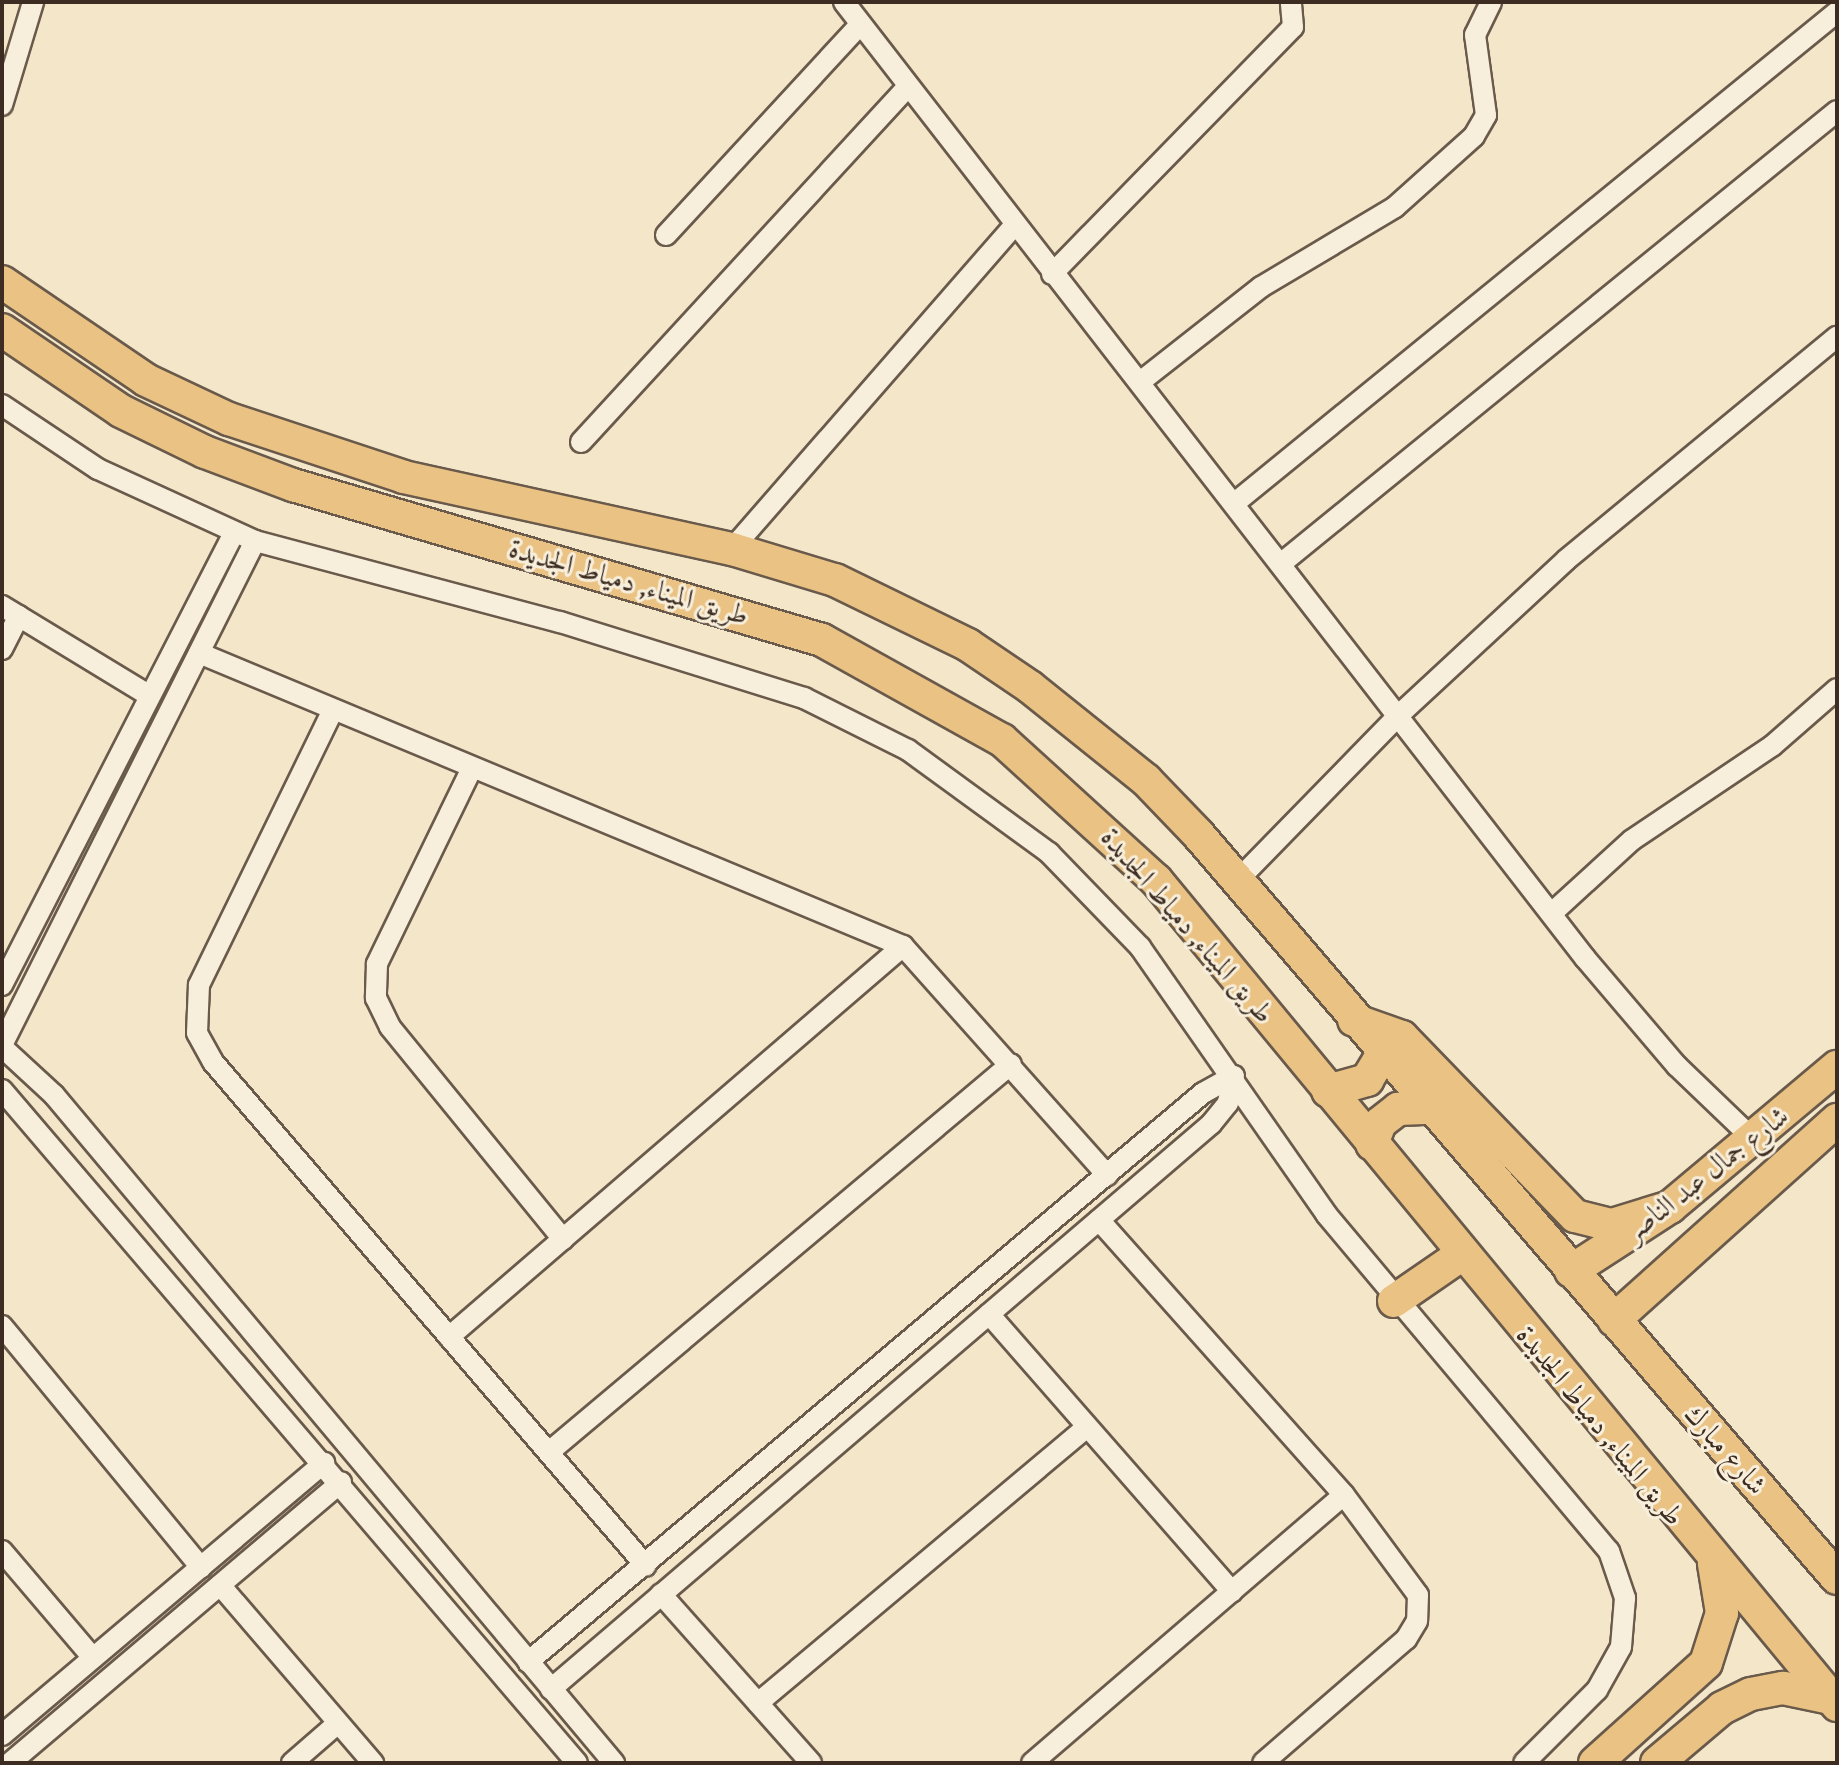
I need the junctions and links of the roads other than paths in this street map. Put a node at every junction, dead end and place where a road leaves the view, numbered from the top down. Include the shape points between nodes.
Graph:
1 (33, 2) edge
2 (844, 2) edge
3 (1291, 2) edge
4 (1491, 2) edge
5 (1837, 12) edge
6 (860, 25) junction
7 (906, 88) junction
8 (2, 105) edge
9 (1837, 111) edge
10 (1014, 226) junction
11 (666, 235) dead end
12 (1052, 274) junction
13 (2, 282) edge
14 (2, 330) edge
15 (1837, 337) edge
16 (1140, 382) junction
17 (2, 405) edge
18 (581, 442) dead end
19 (1236, 502) junction
20 (234, 533) junction
21 (255, 541) junction
22 (732, 549) junction
23 (1283, 562) junction
24 (10, 611) edge
25 (2, 649) edge
26 (199, 653) junction
27 (1837, 689) edge
28 (150, 696) junction
29 (333, 710) junction
30 (1401, 713) junction
31 (472, 768) junction
32 (1237, 881) junction
33 (1552, 913) junction
34 (903, 946) junction
35 (2, 985) edge
36 (1354, 1020) junction
37 (2, 1046) edge
38 (1383, 1053) junction
39 (1011, 1064) junction
40 (1837, 1067) edge
41 (1234, 1076) junction
42 (2, 1090) edge
43 (1328, 1091) junction
44 (1431, 1108) junction
45 (1837, 1120) edge
46 (1752, 1138) junction
47 (1372, 1144) junction
48 (1107, 1175) junction
49 (1670, 1207) junction
50 (1099, 1220) junction
51 (1639, 1230) junction
52 (563, 1239) junction
53 (1461, 1255) junction
54 (1671, 1263) junction
55 (1571, 1271) junction
56 (1394, 1301) junction
57 (989, 1314) junction
58 (1614, 1320) junction
59 (2, 1326) edge
60 (449, 1337) junction
61 (1087, 1427) junction
62 (549, 1452) junction
63 (324, 1463) junction
64 (341, 1482) junction
65 (1344, 1495) junction
66 (2, 1551) edge
67 (1713, 1561) junction
68 (646, 1566) junction
69 (201, 1567) junction
70 (1837, 1578) edge
71 (220, 1585) junction
72 (1232, 1592) junction
73 (661, 1594) junction
74 (93, 1658) junction
75 (528, 1662) junction
76 (551, 1689) junction
77 (1834, 1702) edge
78 (758, 1703) junction
79 (338, 1723) junction
80 (2, 1735) edge
81 (10, 1763) edge
82 (292, 1763) edge
83 (373, 1763) edge
84 (577, 1763) edge
85 (614, 1763) edge
86 (811, 1763) edge
87 (1032, 1763) edge
88 (1263, 1763) edge
89 (1524, 1763) edge
90 (1595, 1763) edge
91 (1657, 1763) edge

1 - 8 street
2 - 6 street
3 - 12 street via 1293,27
4 - 16 street via 1475,35 1486,115 1474,136 1395,207 1261,287
5 - 19 street
6 - 7 street
6 - 11 street
7 - 10 street
7 - 18 street
9 - 23 street
10 - 12 street
10 - 22 street
12 - 16 street
13 - 22 main road, طريق الميناء, دمياط الجديدة via 146,380 315,452
14 - 43 main road, طريق الميناء, دمياط الجديدة via 121,411 205,452 389,514 754,615 909,683 1002,740 1108,829
15 - 30 street via 1669,470
16 - 19 street
17 - 20 street via 98,469
19 - 23 street
20 - 21 street
20 - 28 street
21 - 26 street
21 - 41 street via 733,673 896,743 999,812 1088,890 1156,967
22 - 32 main road, طريق الميناء, دمياط الجديدة via 835,580 981,654 1146,780
23 - 30 street
24 - 25 street
24 - 28 street
26 - 29 street
26 - 37 street
27 - 33 street via 1772,746 1632,840
28 - 35 street
29 - 31 street
29 - 60 street via 199,985 194,1017 213,1062
30 - 32 street
30 - 33 street
31 - 34 street
31 - 52 street via 377,964 376,998 390,1027
32 - 36 main road, طريق الميناء, دمياط الجديدة
33 - 46 street via 1677,1066
34 - 39 street
34 - 52 street
36 - 38 main road, طريق الميناء, دمياط الجديدة
36 - 49 main road via 1402,1037 1575,1216 1612,1225
37 - 75 street via 54,1095
38 - 43 main road via 1367,1080
38 - 44 main road, طريق الميناء, دمياط الجديدة
39 - 48 street
39 - 62 street
40 - 46 main road, شارع جمال عبد الناصر
41 - 48 street via 1203,1093
41 - 50 street via 1220,1114
41 - 56 street
42 - 63 street
43 - 47 main road, طريق الميناء, دمياط الجديدة
44 - 47 main road via 1398,1109 1380,1123
44 - 55 main road, طريق الميناء, دمياط الجديدة
45 - 54 main road, شارع جمال عبد الناصر
46 - 49 main road, شارع جمال عبد الناصر
47 - 53 main road, طريق الميناء, دمياط الجديدة
48 - 68 street
49 - 51 main road, شارع جمال عبد الناصر
50 - 57 street
50 - 65 street
51 - 54 main road via 1642,1260
51 - 55 main road, شارع جمال عبد الناصر
52 - 60 street
53 - 56 main road
53 - 67 main road, طريق الميناء, دمياط الجديدة
54 - 58 main road, شارع جمال عبد الناصر
55 - 58 main road, طريق الميناء, دمياط الجديدة
56 - 89 street via 1594,1532 1620,1574 1626,1623 1611,1670
57 - 61 street
57 - 73 street
58 - 70 main road, شارع مبارك via 1721,1424
59 - 69 street
60 - 62 street
61 - 72 street
61 - 78 street
62 - 68 street
63 - 64 street
63 - 69 street
64 - 71 street
64 - 84 street
65 - 72 street
65 - 88 street via 1414,1582 1417,1621 1406,1639
66 - 74 street
67 - 77 main road
67 - 90 main road via 1722,1613 1706,1663
68 - 75 street
69 - 74 street
71 - 79 street
71 - 81 street
72 - 87 street
73 - 76 street
73 - 78 street
74 - 80 street
75 - 76 street
76 - 85 street
77 - 91 main road via 1783,1688 1751,1694
78 - 86 street
79 - 82 street
79 - 83 street

